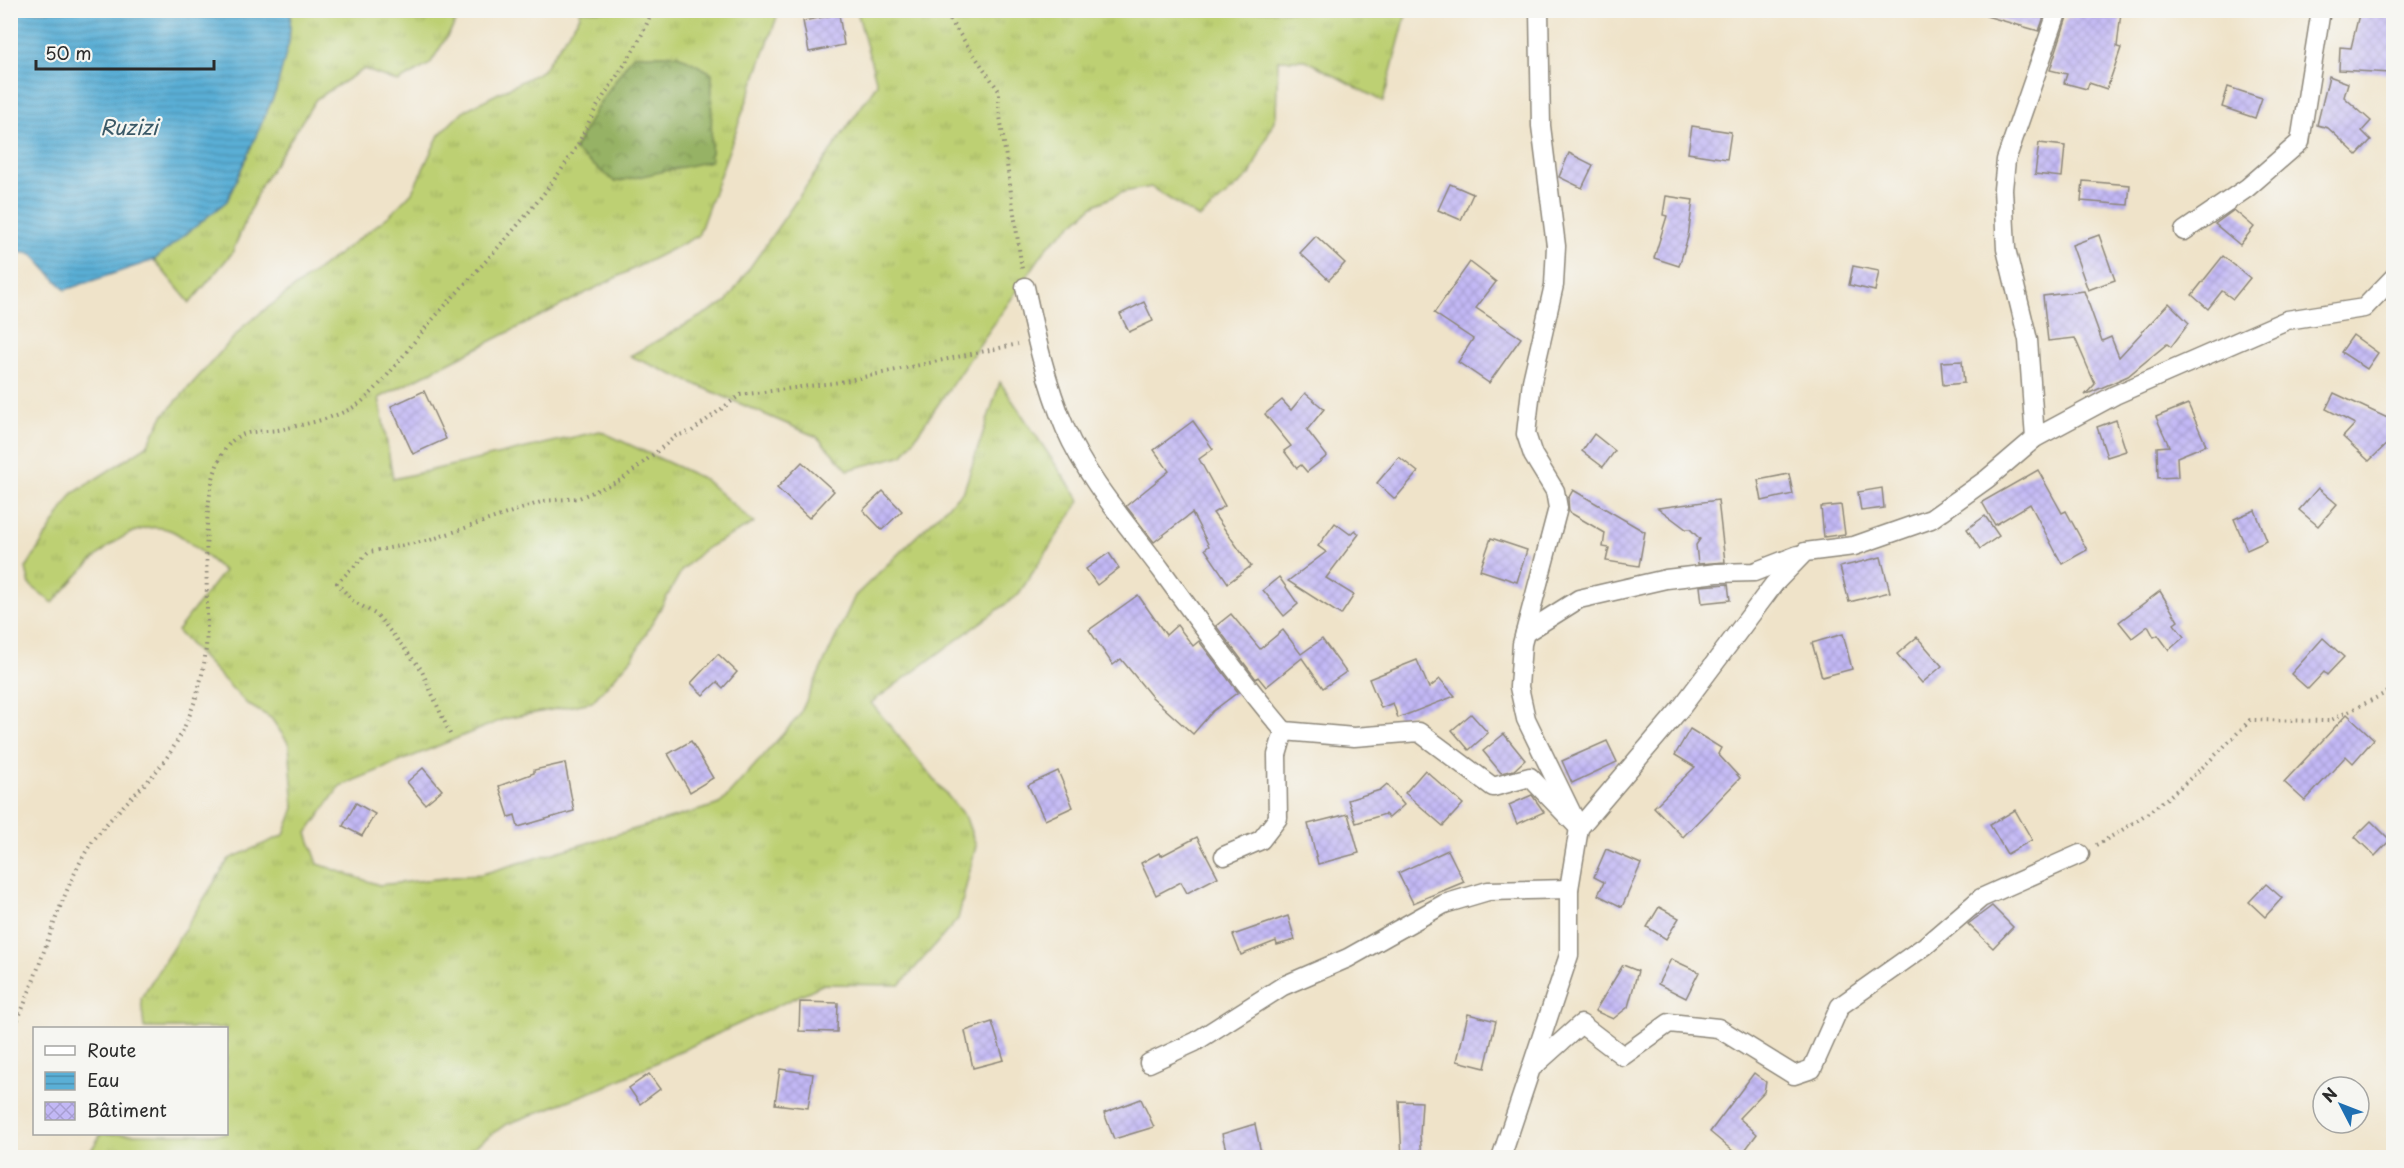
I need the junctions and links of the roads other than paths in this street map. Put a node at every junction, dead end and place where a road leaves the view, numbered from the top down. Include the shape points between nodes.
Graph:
1 (1539, 10) edge
2 (2058, 10) edge
3 (2322, 10) edge
4 (2184, 231) dead end
5 (2394, 277) edge
6 (1025, 287) road end
7 (2035, 438) junction
8 (1805, 552) junction
9 (1525, 633) junction
10 (1284, 731) junction
11 (1579, 828) junction
12 (2080, 854) road end
13 (1224, 856) dead end
14 (1569, 889) junction
15 (1149, 1063) dead end
16 (1532, 1069) junction
17 (1501, 1158) edge

1 - 9 street via 1541,126 1555,256 1554,285 1532,381 1526,434 1533,455 1555,491 1558,508
2 - 7 street via 2006,160 2003,189 2007,249 2028,340
3 - 4 street via 2300,142 2247,188
5 - 7 street via 2364,308 2287,320 2115,395
6 - 10 street via 1065,429 1083,461 1120,519 1230,667
7 - 8 street via 1931,519 1854,546
8 - 9 street via 1754,572 1666,579 1579,599
8 - 11 street via 1774,584 1681,708
9 - 11 street via 1519,687 1526,719
10 - 11 street via 1354,736 1419,732 1493,787 1530,777
10 - 13 street via 1277,755 1278,818 1261,840
11 - 14 street
12 - 16 street via 1981,898 1925,946 1840,1006 1812,1069 1794,1075 1718,1028 1669,1023 1623,1056 1581,1024
14 - 15 street via 1488,891 1444,904 1348,958 1283,986 1195,1042
14 - 16 street via 1569,956
16 - 17 street

